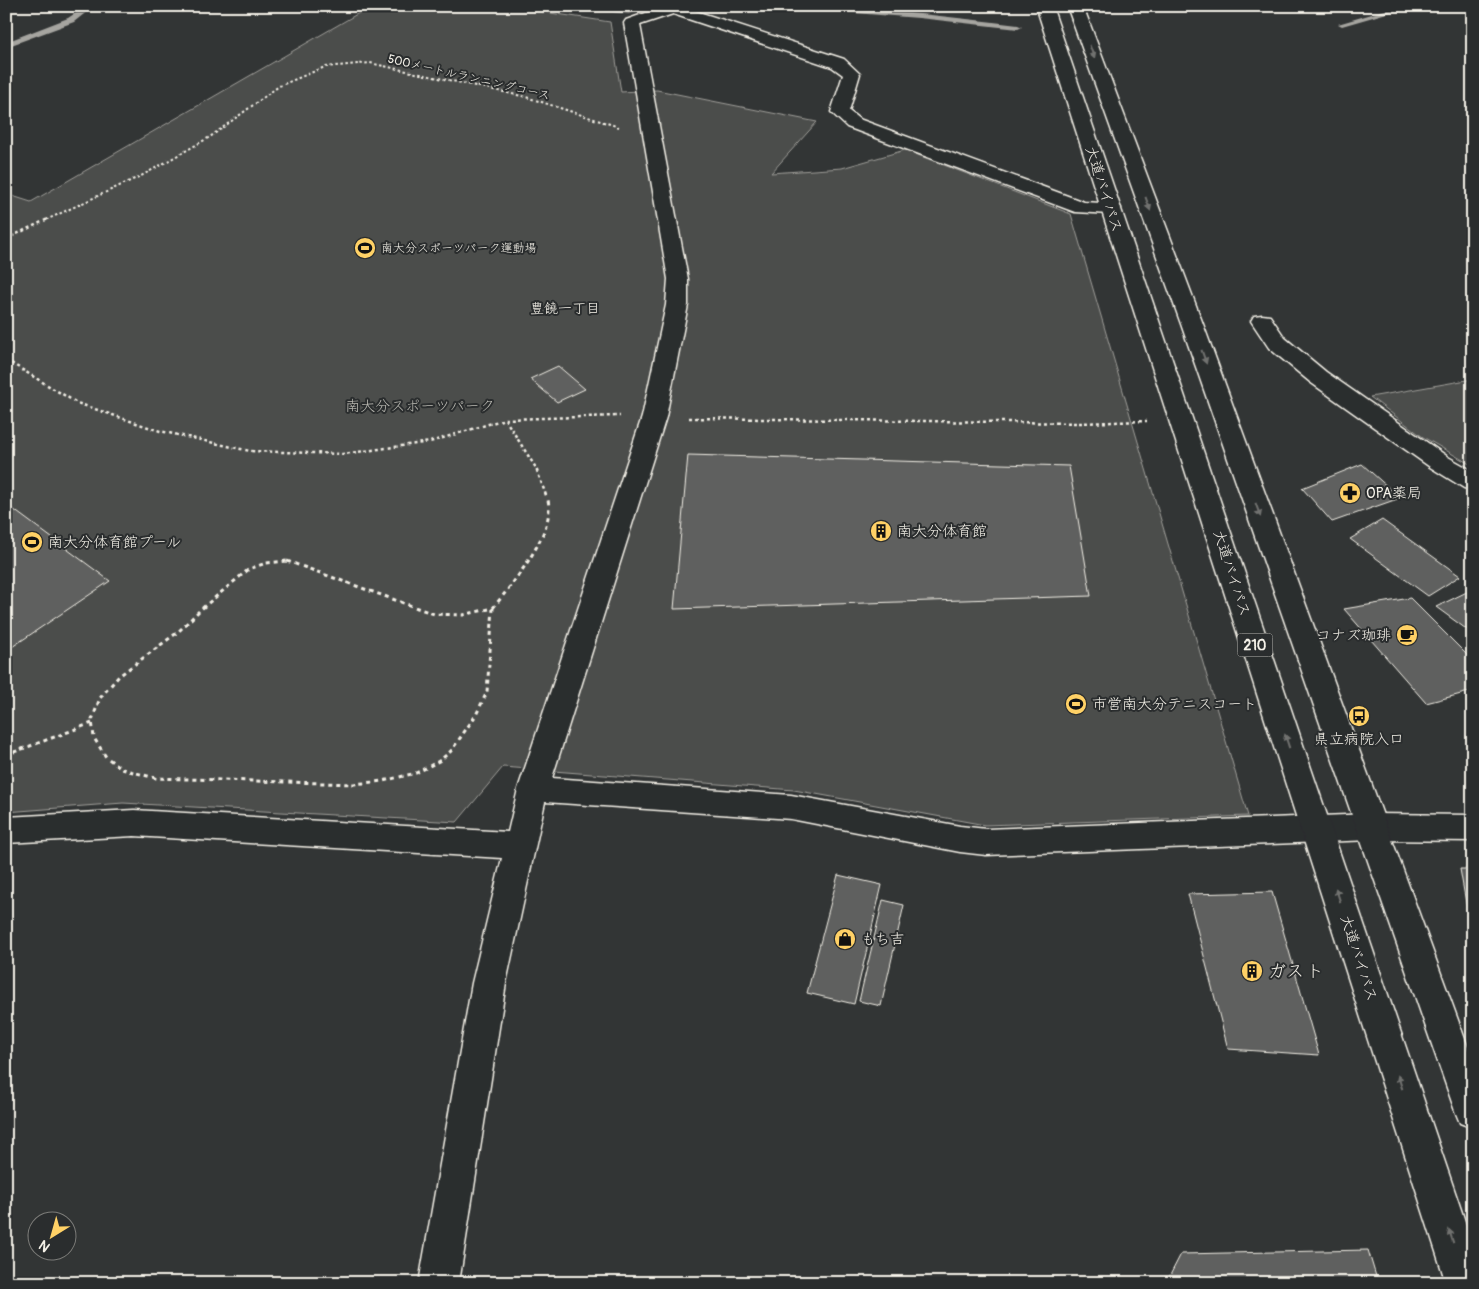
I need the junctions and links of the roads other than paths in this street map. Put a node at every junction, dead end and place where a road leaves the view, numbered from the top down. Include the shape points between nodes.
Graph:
1 (1044, 6) edge
2 (1075, 6) edge
3 (667, 8) edge
4 (1111, 208) junction
5 (1262, 321) dead end
6 (1473, 482) edge
7 (533, 789) junction
8 (1372, 828) junction
9 (1473, 828) edge
10 (6, 830) edge
11 (1317, 831) junction
12 (519, 846) junction
13 (1473, 1111) edge
14 (439, 1283) edge
15 (1466, 1283) edge

1 - 4 main road, 大道バイパス / 210
2 -> 8 main road
3 - 4 main road via 838,63 852,74 840,112 854,123 1082,208
3 - 7 main road via 632,22 678,278 678,305 654,417
11 -> 4 main road, 大道バイパス / 210
5 - 6 main road via 1277,343 1318,377 1439,462
7 - 11 main road via 791,807 986,842
7 - 12 main road
8 - 9 main road
8 - 11 main road
8 - 13 main road
10 - 12 main road via 134,823
15 -> 11 main road, 大道バイパス / 210
12 - 14 main road via 488,983

